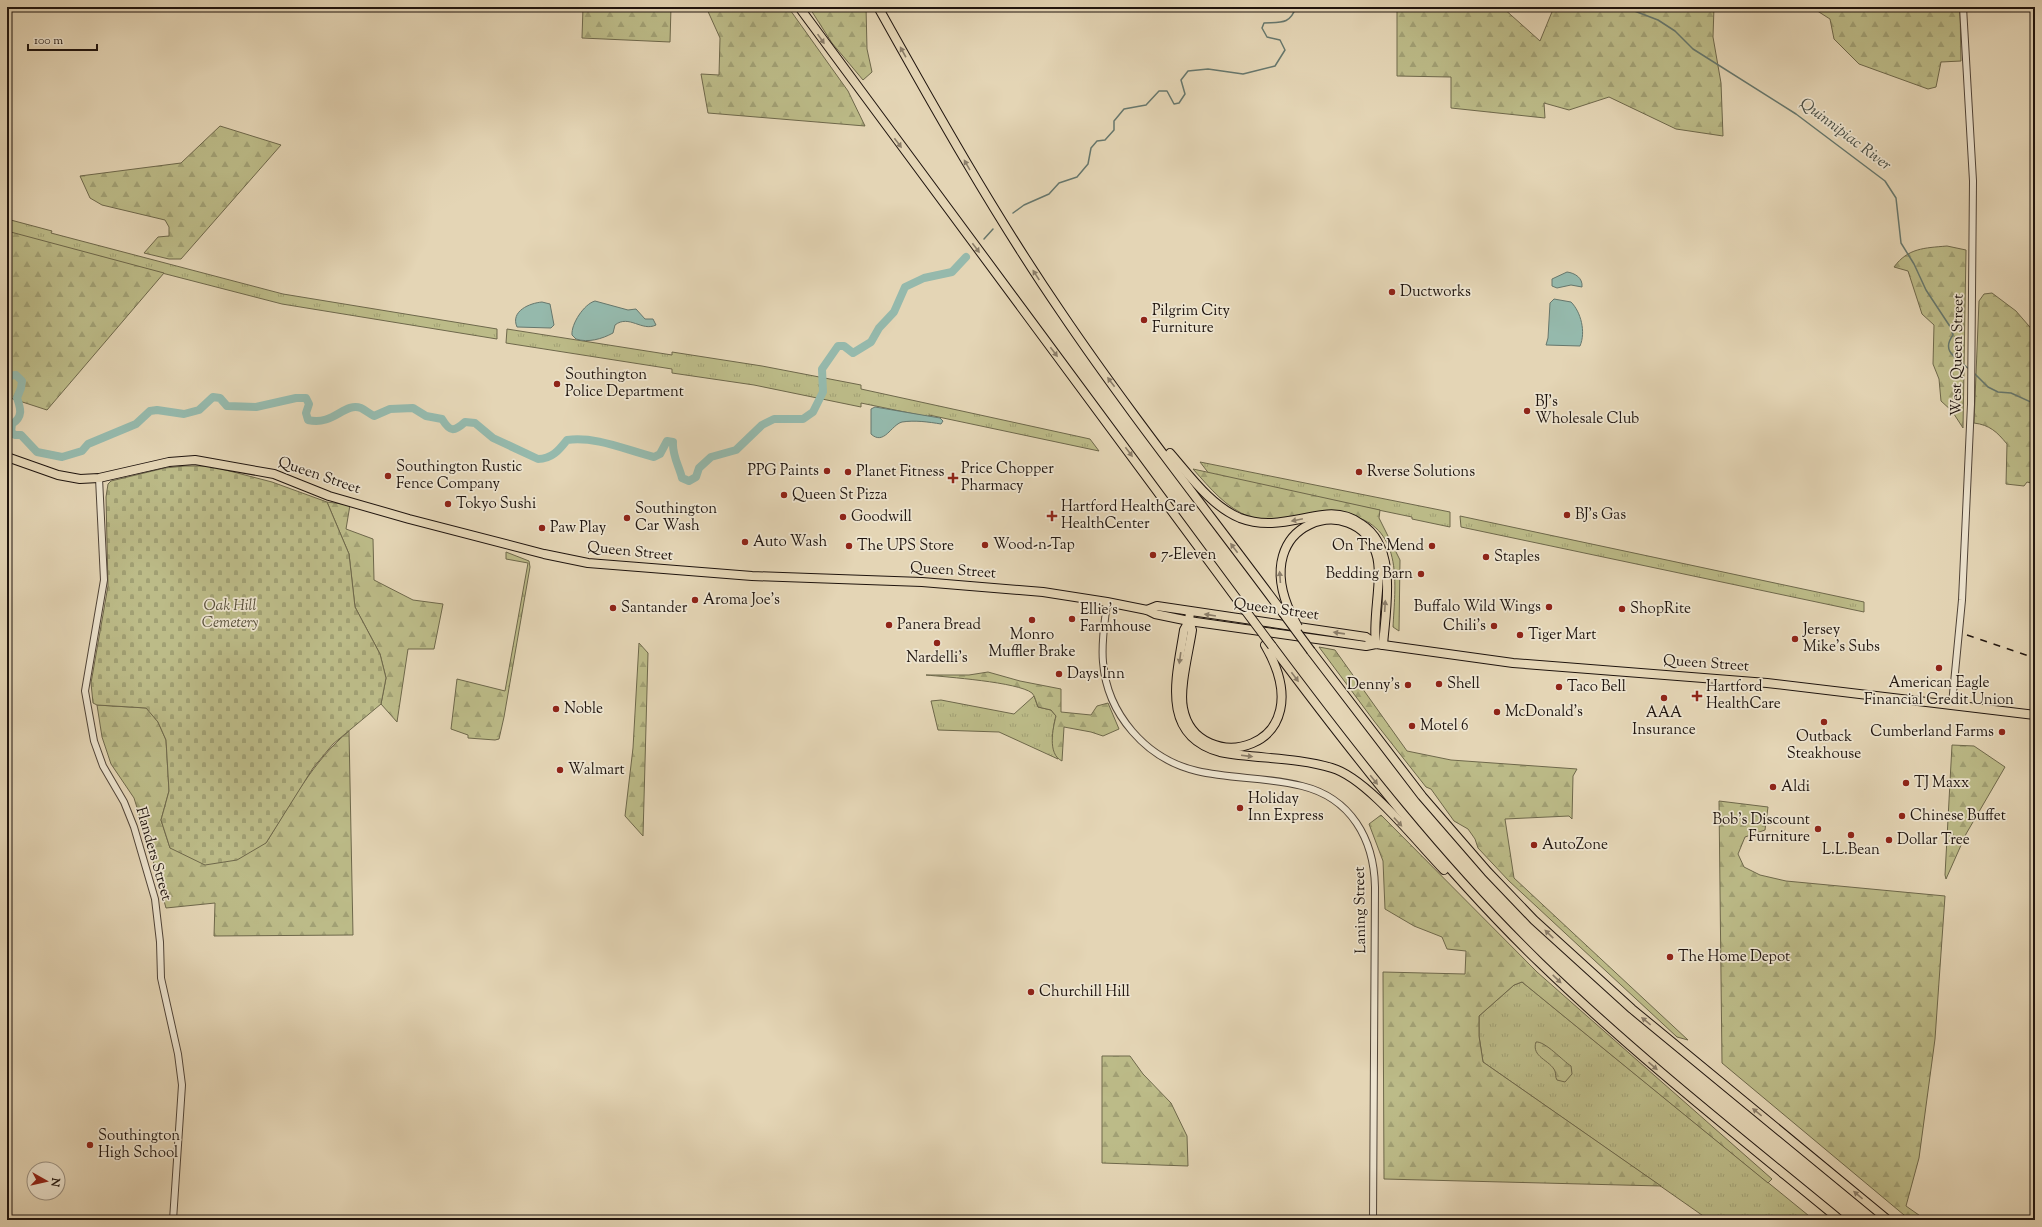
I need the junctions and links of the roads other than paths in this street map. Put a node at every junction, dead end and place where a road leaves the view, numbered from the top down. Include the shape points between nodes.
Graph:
1 (798, 7) edge
2 (878, 7) edge
3 (1963, 7) edge
4 (1162, 447) junction
5 (7, 457) edge
6 (99, 478) junction
7 (1108, 602) junction
8 (1147, 610) junction
9 (1190, 612) junction
10 (1287, 613) junction
11 (1189, 621) junction
12 (1379, 644) junction
13 (1269, 646) junction
14 (1952, 704) junction
15 (2035, 715) edge
16 (1539, 962) junction
17 (173, 1220) edge
18 (1373, 1220) edge
19 (1840, 1220) edge
20 (1888, 1220) edge

1 -> 13 highway, bridge via 1140,467
4 -> 2 highway via 1124,400 1061,313 994,209
3 - 14 street, West Queen Street via 1973,181 1971,376 1962,600
10 -> 4 highway via 1181,476
12 -> 4 highway via 1387,568 1384,551 1371,531 1358,521 1338,515 1282,523 1248,520 1224,509 1208,496
5 - 6 highway, Queen Street via 58,475 80,479
6 - 7 highway, Queen Street via 169,462 195,460 276,475 329,496 409,519 588,563 752,576 922,582 1043,592
6 - 17 street, Flanders Street via 104,580 85,691 94,741 103,766 124,802 134,827 155,899 161,978 178,1054 182,1085
7 - 8 highway, Queen Street
7 - 18 street, Laning Street via 1102,652 1107,685 1121,716 1141,741 1166,759 1197,771 1294,784 1319,792 1350,814 1361,828 1369,846 1374,865 1375,887
8 - 9 highway, Queen Street via 1157,606
8 - 11 highway, Queen Street
9 - 11 highway
12 -> 9 highway, Queen Street via 1366,638
10 -> 12 highway via 1279,571 1282,555 1289,541 1301,529 1313,523 1332,520 1348,524 1365,535 1374,547 1378,560 1374,630
20 -> 10 highway, bridge via 1622,1000 1534,920 1422,796 1311,651
11 - 12 highway, Queen Street via 1366,646
11 - 13 highway via 1192,630 1182,707 1192,728 1202,738 1214,744 1235,747 1249,745 1269,732 1278,717 1282,701 1281,683
11 -> 16 highway via 1184,630 1175,700 1183,725 1193,739 1206,748 1220,752 1323,766 1339,770 1355,779 1469,897
12 - 14 highway, Queen Street via 1514,663 1763,682
13 -> 16 highway via 1423,839
14 - 15 highway, Queen Street
16 -> 19 highway via 1654,1067

